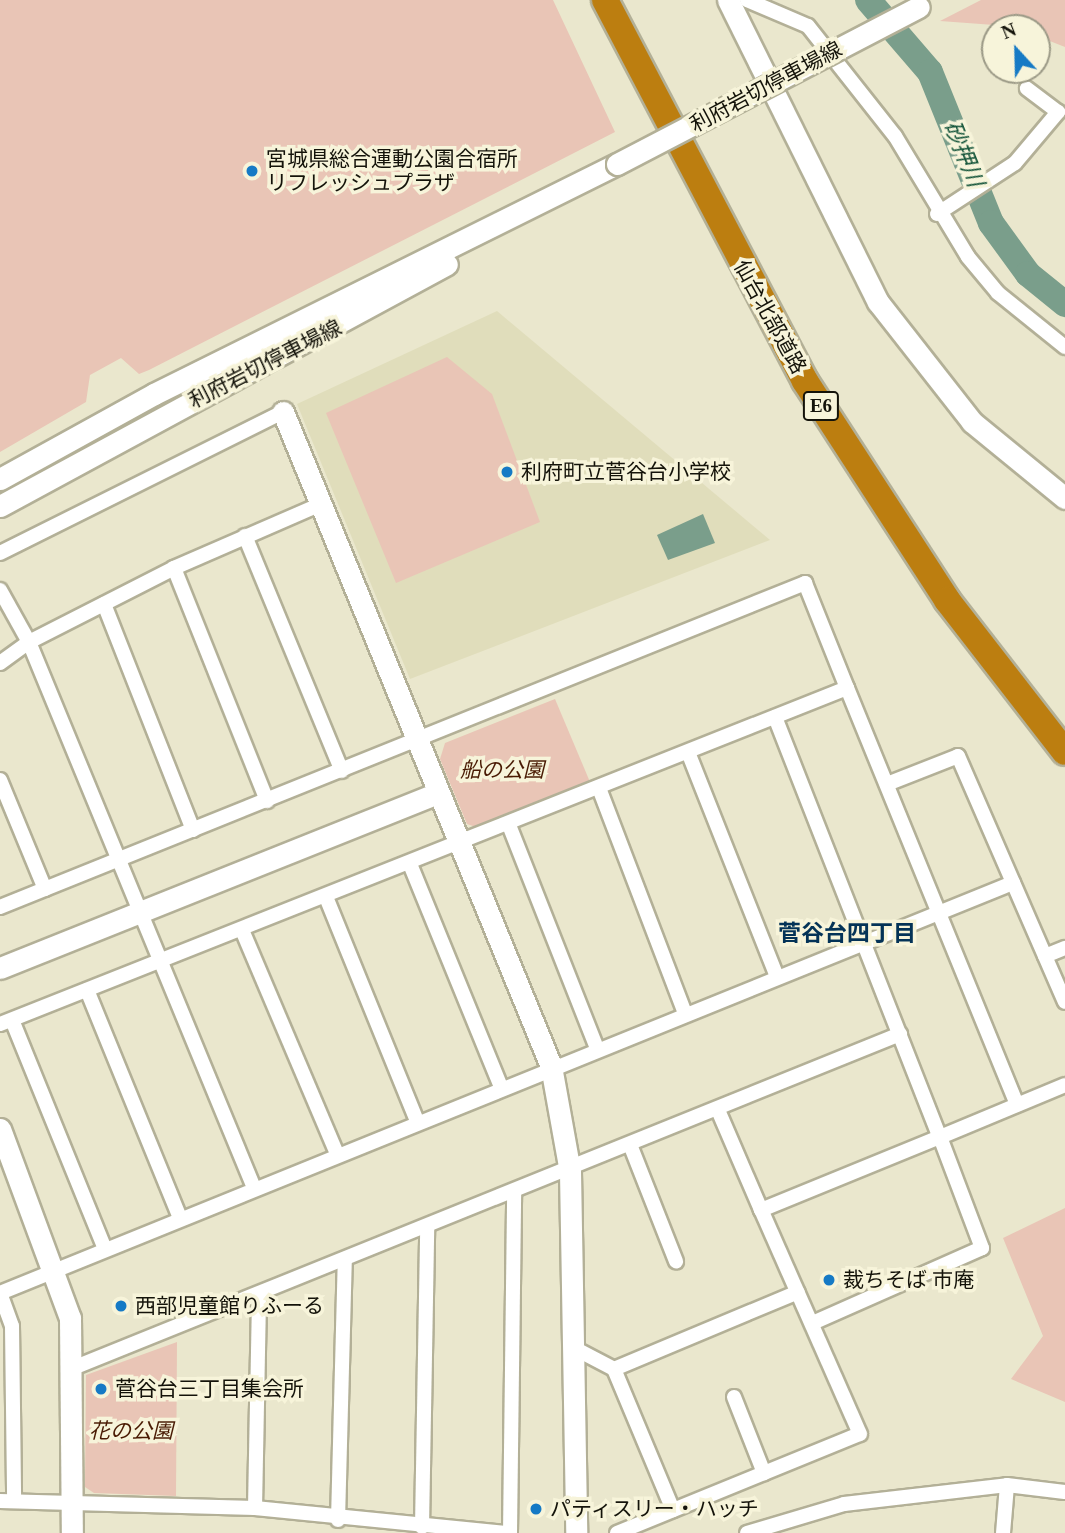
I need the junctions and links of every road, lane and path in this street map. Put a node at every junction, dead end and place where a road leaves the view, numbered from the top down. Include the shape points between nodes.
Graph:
1 (605, 0) edge
2 (728, 0) edge
3 (747, 0) edge
4 (926, 4) edge
5 (1027, 89) dead end
6 (525, 214) junction
7 (937, 214) junction
8 (1065, 347) edge
9 (284, 412) joint
10 (0, 479) edge
11 (1065, 498) edge
12 (321, 504) junction
13 (0, 506) edge
14 (244, 536) junction
15 (0, 553) edge
16 (174, 568) junction
17 (0, 590) edge
18 (104, 604) junction
19 (29, 642) junction
20 (0, 663) edge
21 (847, 688) junction
22 (775, 717) junction
23 (416, 741) junction
24 (688, 752) junction
25 (1065, 752) edge
26 (342, 771) junction
27 (0, 780) edge
28 (887, 784) junction
29 (599, 788) junction
30 (437, 793) junction
31 (267, 801) junction
32 (509, 825) junction
33 (193, 830) junction
34 (459, 845) junction
35 (119, 860) junction
36 (410, 864) junction
37 (1013, 883) junction
38 (45, 889) junction
39 (326, 897) junction
40 (0, 907) edge
41 (141, 911) junction
42 (940, 912) junction
43 (242, 930) junction
44 (864, 942) junction
45 (1065, 948) edge
46 (1045, 956) junction
47 (162, 961) junction
48 (0, 968) edge
49 (777, 977) junction
50 (88, 990) junction
51 (1065, 1002) edge
52 (685, 1013) junction
53 (6, 1022) edge
54 (900, 1034) junction
55 (597, 1048) junction
56 (551, 1066) junction
57 (1065, 1085) edge
58 (500, 1087) junction
59 (1017, 1105) junction
60 (718, 1110) junction
61 (418, 1121) junction
62 (0, 1129) edge
63 (940, 1137) junction
64 (631, 1147) junction
65 (337, 1154) junction
66 (570, 1172) junction
67 (254, 1188) junction
68 (514, 1194) junction
69 (761, 1210) junction
70 (180, 1218) junction
71 (427, 1228) junction
72 (105, 1249) junction
73 (345, 1261) junction
74 (676, 1261) dead end
75 (56, 1269) junction
76 (799, 1292) junction
77 (0, 1293) edge
78 (259, 1297) junction
79 (813, 1323) junction
80 (572, 1347) junction
81 (73, 1368) junction
82 (614, 1369) junction
83 (734, 1397) dead end
84 (764, 1473) junction
85 (1007, 1485) junction
86 (1065, 1492) edge
87 (72, 1500) junction
88 (7, 1501) edge
89 (255, 1508) junction
90 (673, 1510) junction
91 (338, 1520) junction
92 (422, 1527) junction
93 (72, 1533) edge
94 (504, 1533) edge
95 (510, 1533) edge
96 (576, 1533) edge
97 (617, 1533) edge
98 (747, 1533) edge
99 (1003, 1533) edge

1 - 25 highway, 仙台北部道路 / E6 via 726,239 870,486 947,600
2 - 11 street via 878,302 972,422
3 - 7 street via 808,26 895,136
4 - 6 street, 利府岩切停車場線, bridge
5 - 7 street via 1058,112 1027,151
6 - 10 street, 利府岩切停車場線 via 214,363
6 - 13 street, 利府岩切停車場線 via 307,344
7 - 8 street via 998,293
9 - 12 street
9 - 15 street
12 - 14 street
12 - 23 street
14 - 16 street
14 - 26 street
16 - 18 street
16 - 31 street
17 - 19 street
18 - 19 street
18 - 33 street
19 - 20 street
19 - 35 street
21 - 22 street
21 - 23 street via 805,583
21 - 28 street
22 - 24 street
22 - 44 street
23 - 26 street
23 - 30 street
24 - 29 street
24 - 49 street
26 - 31 street
27 - 38 street
28 - 37 street via 958,756
28 - 42 street
29 - 32 street
29 - 52 street
30 - 34 street
30 - 41 street
31 - 33 street
32 - 34 street
32 - 55 street
33 - 35 street
34 - 36 street
34 - 56 street
35 - 38 street
35 - 41 street
36 - 39 street
36 - 58 street
37 - 42 street
37 - 46 street
38 - 40 street
39 - 43 street
39 - 61 street
41 - 47 street
41 - 48 street
42 - 44 street
42 - 59 street
43 - 47 street
43 - 65 street
44 - 49 street
44 - 54 street
45 - 46 street
46 - 51 street
47 - 50 street
47 - 67 street
49 - 52 street
50 - 53 street
50 - 70 street
52 - 55 street
53 - 72 street
54 - 60 street
54 - 63 street
55 - 56 street
56 - 58 street
56 - 66 street
57 - 59 street
58 - 61 street
59 - 63 street
60 - 64 street
60 - 69 street
61 - 65 street
62 - 75 street
63 - 69 street
63 - 79 street via 982,1248
64 - 66 street
64 - 74 street
65 - 67 street
66 - 68 street
66 - 80 street
67 - 70 street
68 - 71 street
68 - 95 street
69 - 76 street
70 - 72 street
71 - 73 street
71 - 92 street
72 - 75 street
73 - 78 street
73 - 91 street
75 - 77 street
75 - 81 street via 70,1318
76 - 79 street
76 - 82 street
77 - 88 street via 12,1326
78 - 81 street
78 - 89 street
79 - 84 street via 860,1434
80 - 82 street
80 - 96 street
81 - 87 street
82 - 90 street
83 - 84 street
84 - 90 street
85 - 86 street
85 - 98 street via 845,1504
85 - 99 street
87 - 88 street
87 - 89 street
87 - 93 street
89 - 91 street
90 - 97 street
91 - 92 street
92 - 94 street

